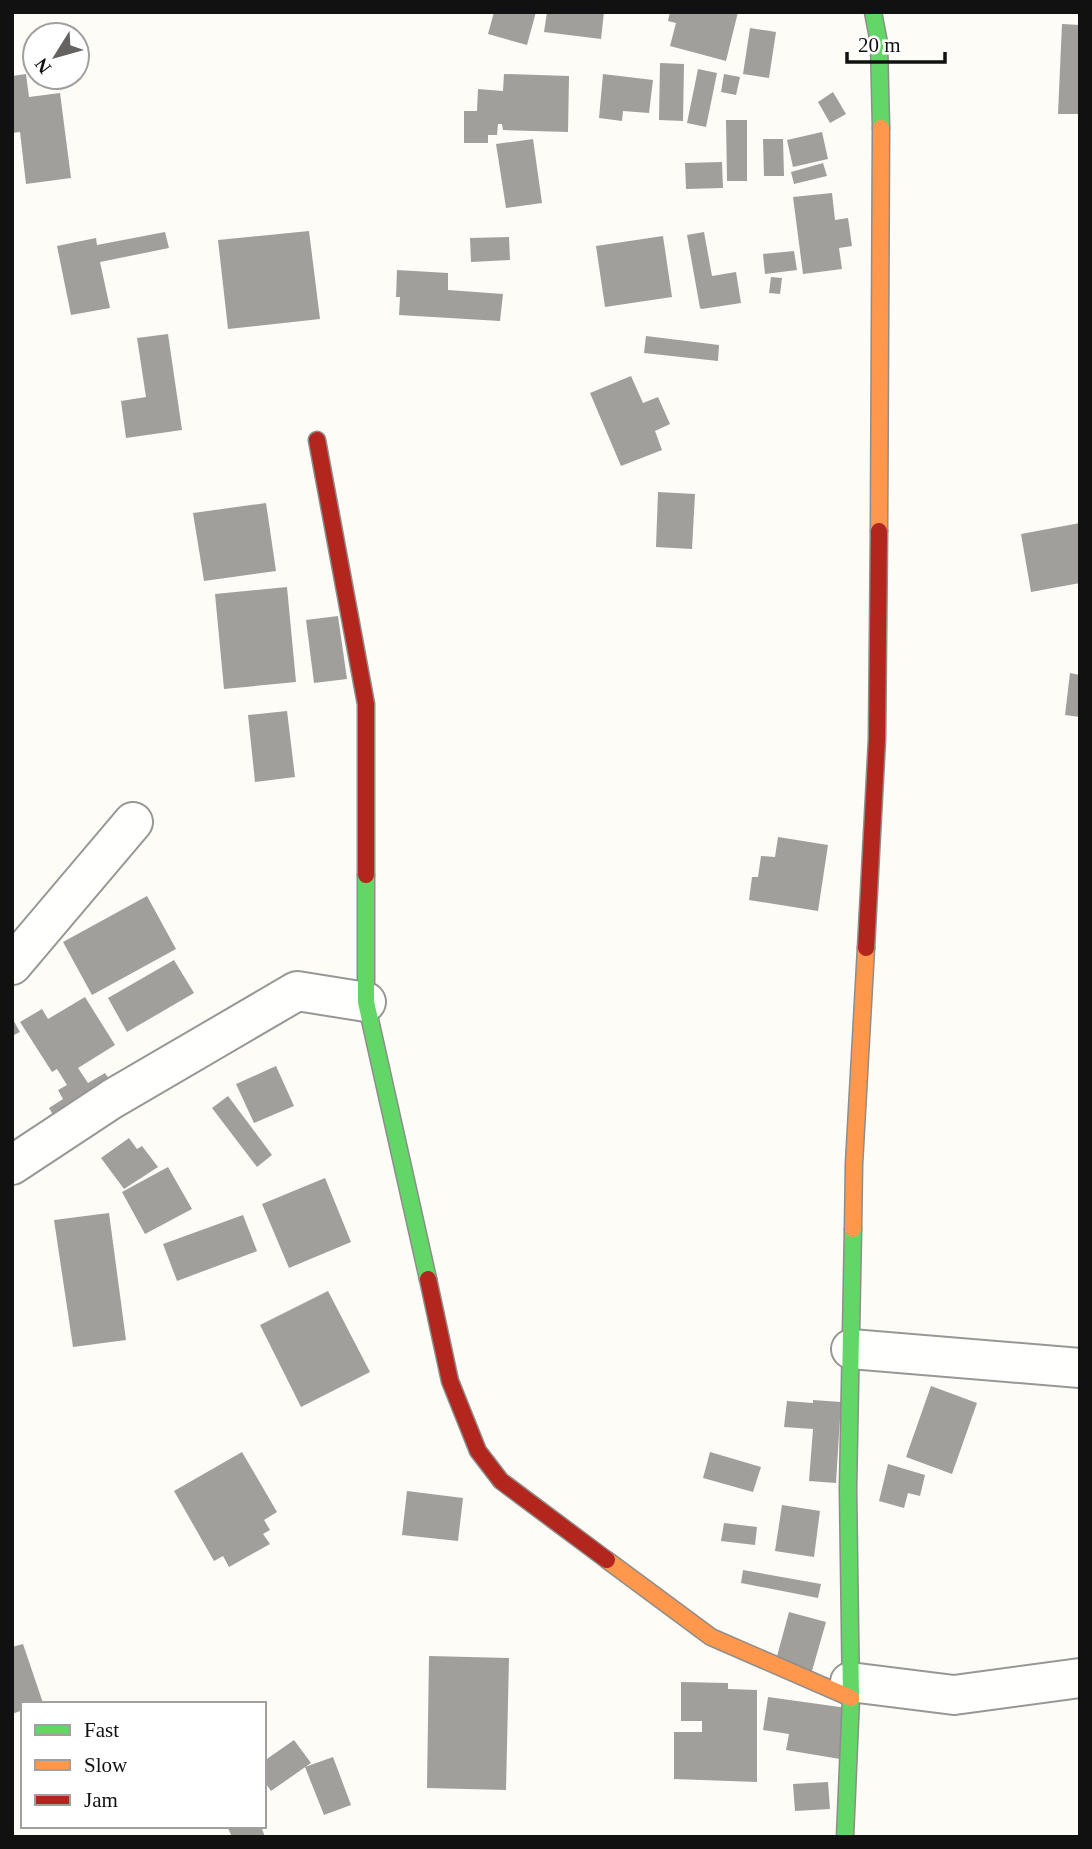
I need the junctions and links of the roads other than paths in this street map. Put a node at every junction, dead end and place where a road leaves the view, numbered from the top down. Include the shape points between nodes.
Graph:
1 (873, 12) edge
2 (317, 440) dead end
3 (133, 822) dead end
4 (12, 965) edge
5 (366, 1002) junction
6 (12, 1165) edge
7 (851, 1349) junction
8 (1080, 1368) edge
9 (1080, 1678) edge
10 (851, 1690) junction
11 (845, 1837) edge

1 - 7 street via 879,43 882,206 877,739 854,1164
2 - 5 street via 366,704
3 - 4 street
5 - 6 street via 297,991 112,1099
5 - 10 street via 450,1381 478,1451 501,1481 711,1637
7 - 8 street
7 - 10 street
9 - 10 street via 954,1695
10 - 11 street

